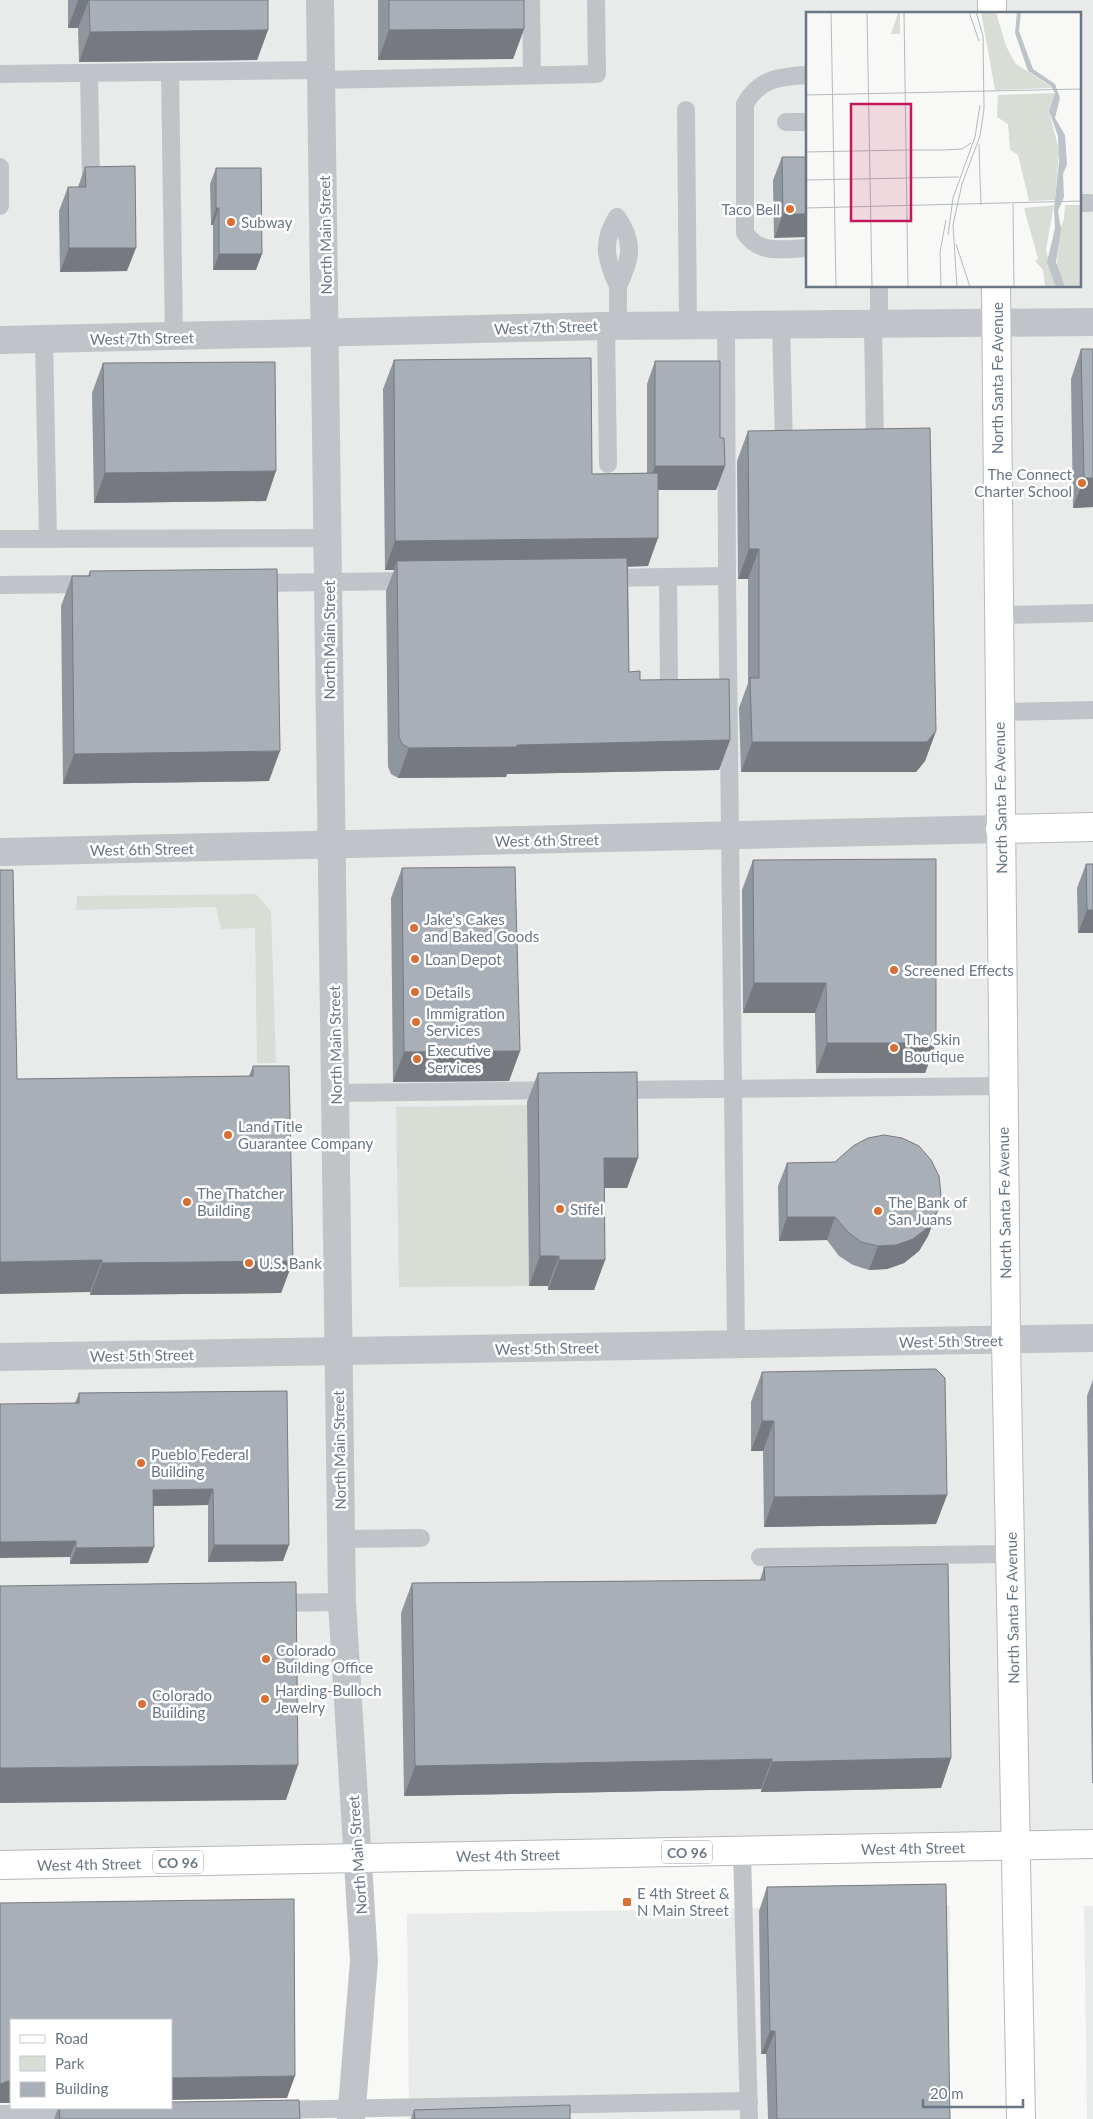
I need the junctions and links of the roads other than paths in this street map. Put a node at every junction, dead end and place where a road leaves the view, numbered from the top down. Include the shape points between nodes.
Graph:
1 (320, 0) edge
2 (531, 0) edge
3 (596, 0) edge
4 (89, 72) junction
5 (170, 72) junction
6 (0, 74) edge
7 (322, 75) junction
8 (532, 75) junction
9 (806, 75) edge
10 (686, 110) dead end
11 (786, 122) dead end
12 (806, 122) edge
13 (0, 167) edge
14 (91, 180) edge
15 (0, 206) edge
16 (806, 248) edge
17 (618, 286) dead end
18 (878, 288) edge
19 (996, 288) edge
20 (1093, 322) edge
21 (781, 323) junction
22 (876, 323) junction
23 (996, 323) junction
24 (726, 324) junction
25 (688, 325) junction
26 (612, 326) junction
27 (327, 334) junction
28 (174, 337) junction
29 (0, 340) edge
30 (44, 340) junction
31 (784, 445) edge
32 (875, 446) edge
33 (608, 464) dead end
34 (328, 538) junction
35 (0, 539) edge
36 (48, 539) junction
37 (727, 576) junction
38 (668, 577) junction
39 (591, 578) edge
40 (426, 580) edge
41 (328, 582) junction
42 (236, 583) edge
43 (108, 584) edge
44 (0, 585) edge
45 (1093, 613) edge
46 (999, 615) junction
47 (669, 686) edge
48 (1093, 710) edge
49 (999, 712) junction
50 (1093, 827) edge
51 (1000, 829) junction
52 (731, 835) junction
53 (330, 845) junction
54 (0, 852) edge
55 (1003, 1086) junction
56 (734, 1089) junction
57 (572, 1090) edge
58 (602, 1090) edge
59 (336, 1093) junction
60 (1093, 1338) edge
61 (1006, 1340) junction
62 (736, 1345) junction
63 (338, 1352) junction
64 (0, 1357) edge
65 (421, 1538) dead end
66 (341, 1539) junction
67 (1010, 1554) junction
68 (760, 1557) dead end
69 (342, 1602) junction
70 (254, 1603) edge
71 (1093, 1844) edge
72 (1017, 1846) junction
73 (742, 1851) junction
74 (356, 1858) junction
75 (0, 1866) edge
76 (749, 2101) junction
77 (262, 2110) edge
78 (97, 2112) edge
79 (0, 2114) edge
80 (352, 2114) edge
81 (749, 2119) edge
82 (1021, 2119) edge

1 - 7 street, North Main Street
2 - 8 lane
3 - 8 lane via 596,74
4 - 5 lane
4 - 6 lane
4 - 14 lane
5 - 7 lane
5 - 28 lane
7 - 8 lane
7 - 27 street, North Main Street
9 - 16 lane via 783,76 765,82 752,91 745,104 745,233 752,243 767,249
10 - 25 lane
11 - 12 lane
13 - 15 lane
17 - 26 lane
18 - 22 lane
19 - 23 main road, North Santa Fe Avenue
20 - 23 street, West 7th Street
21 - 22 street, West 7th Street
21 - 24 street, West 7th Street
21 - 31 lane
22 - 23 street, West 7th Street
22 - 32 lane
23 - 46 main road, North Santa Fe Avenue
24 - 25 street, West 7th Street
24 - 37 lane
25 - 26 street, West 7th Street
26 - 27 street, West 7th Street
26 - 33 lane
27 - 28 street, West 7th Street
27 - 34 street, North Main Street
28 - 30 street, West 7th Street
29 - 30 street, West 7th Street
30 - 36 lane
34 - 36 lane
34 - 41 street, North Main Street
35 - 36 lane
37 - 38 lane
37 - 52 lane
38 - 39 lane
38 - 47 lane
40 - 41 lane
41 - 42 lane
41 - 53 street, North Main Street
43 - 44 lane
45 - 46 lane
46 - 49 main road, North Santa Fe Avenue
48 - 49 lane
49 - 51 main road, North Santa Fe Avenue
50 - 51 main road, West 6th Street
51 - 52 street, West 6th Street
51 - 55 main road, North Santa Fe Avenue
52 - 53 street, West 6th Street
52 - 56 lane
53 - 54 street, West 6th Street
53 - 59 street, North Main Street
55 - 56 lane
55 - 61 main road, North Santa Fe Avenue
56 - 58 lane
56 - 62 lane
57 - 59 lane
59 - 63 street, North Main Street
60 - 61 street, West 5th Street
61 - 62 street, West 5th Street
61 - 67 main road, North Santa Fe Avenue
62 - 63 street, West 5th Street
63 - 64 street, West 5th Street
63 - 66 street, North Main Street
65 - 66 lane
66 - 69 street, North Main Street
67 - 68 lane
67 - 72 main road, North Santa Fe Avenue
69 - 70 lane
69 - 74 street, North Main Street
71 - 72 main road, CO 96
72 - 73 main road, West 4th Street / CO 96
72 - 82 main road, North Santa Fe Avenue
73 - 74 main road, West 4th Street / CO 96
73 - 76 lane
74 - 75 main road, West 4th Street / CO 96
74 - 80 street, North Main Street via 364,1962
76 - 80 lane
76 - 81 lane
77 - 80 lane
78 - 79 lane

